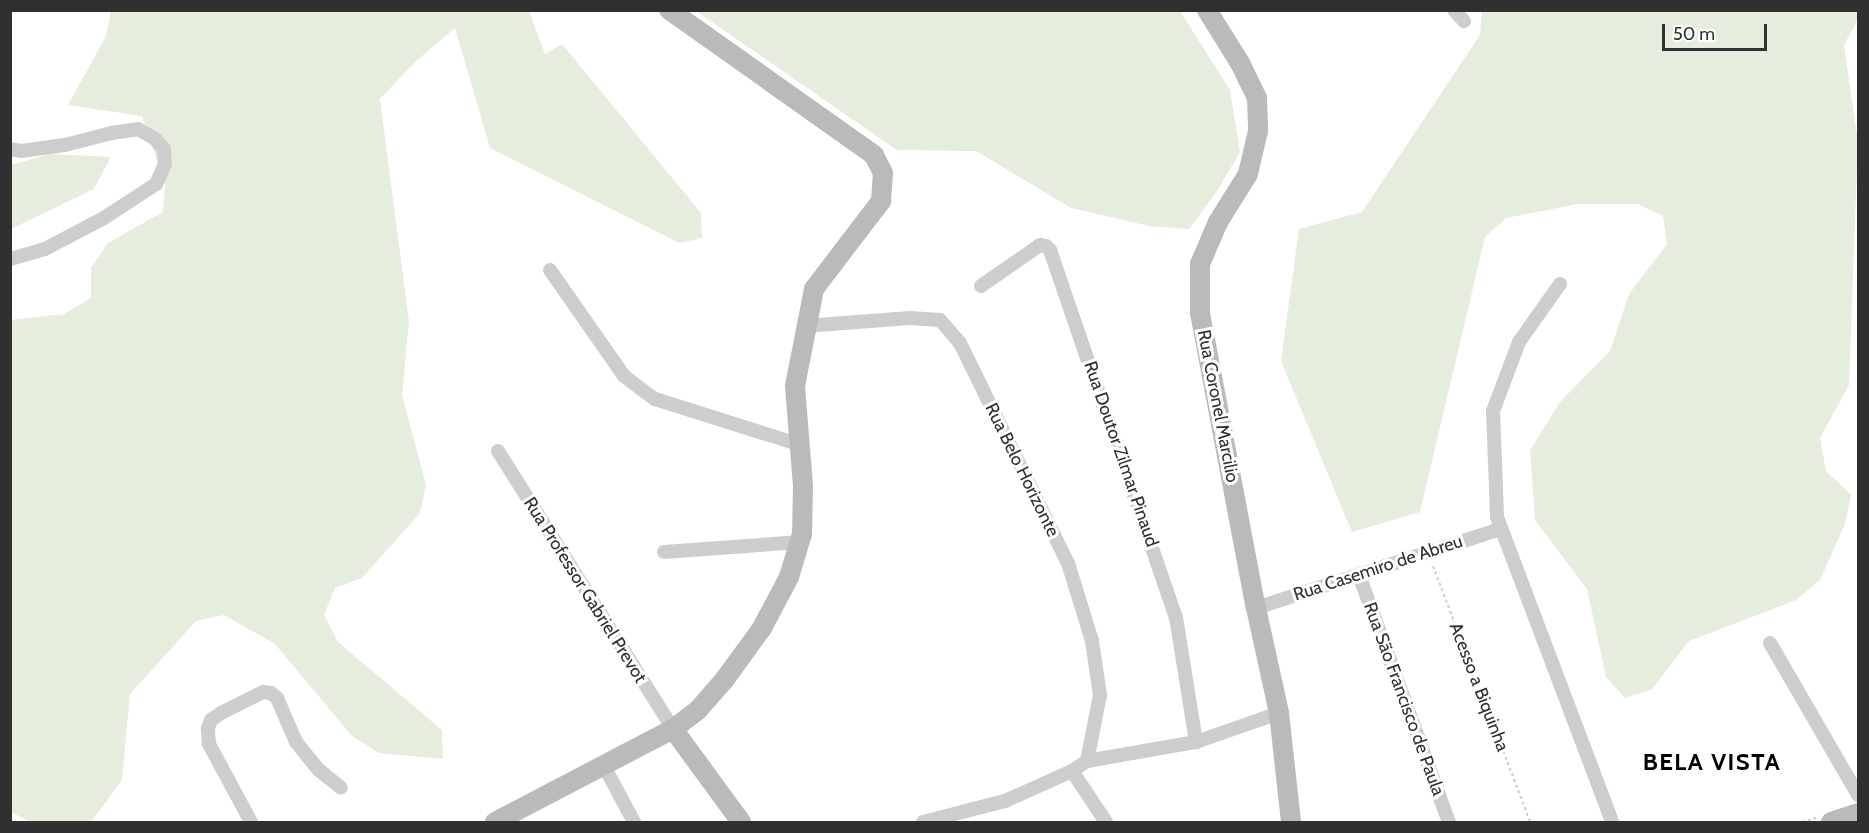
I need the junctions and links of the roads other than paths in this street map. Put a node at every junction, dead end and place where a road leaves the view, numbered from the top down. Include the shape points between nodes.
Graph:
1 (669, 10) edge
2 (1207, 10) edge
3 (10, 149) edge
4 (10, 259) edge
5 (550, 270) dead end
6 (1560, 284) dead end
7 (981, 286) dead end
8 (805, 326) junction
9 (798, 444) junction
10 (498, 451) dead end
11 (1501, 530) junction
12 (800, 542) junction
13 (664, 552) dead end
14 (1359, 575) junction
15 (1256, 608) junction
16 (1770, 643) dead end
17 (1279, 712) junction
18 (673, 729) junction
19 (1196, 742) junction
20 (1087, 761) junction
21 (603, 766) junction
22 (1072, 771) junction
23 (341, 789) dead end
24 (1858, 795) edge
25 (1858, 813) edge
26 (251, 822) edge
27 (495, 822) edge
28 (634, 822) edge
29 (741, 822) edge
30 (928, 822) edge
31 (1106, 822) edge
32 (1291, 822) edge
33 (1449, 822) edge
34 (1612, 822) edge
35 (1831, 822) edge

1 - 8 street via 874,155 883,173 880,201 814,289
2 - 15 street, Rua Coronel Marcilio via 1257,98 1258,131 1248,174 1218,222 1200,264 1200,313
3 - 4 street via 65,145 138,129 164,149 165,164 156,184 104,218 45,249
5 - 9 street via 624,376 655,399
6 - 11 street via 1519,342 1493,411 1497,516
7 - 19 street, Rua Doutor Zilmar Pinaud via 1040,245 1050,250 1176,617
8 - 9 street via 795,386
8 - 20 street, Rua Belo Horizonte via 910,318 940,320 960,343 1072,574 1092,641 1100,695
9 - 12 street via 803,486
10 - 18 street, Rua Professor Gabriel Prevot
11 - 14 street, Rua Casemiro de Abreu
11 - 34 street
12 - 13 street
12 - 18 street via 789,577 762,628 698,710
14 - 15 street, Rua Casemiro de Abreu
14 - 33 street, Rua São Francisco de Paula
15 - 17 street, Rua Coronel Marcilio
16 - 24 street
17 - 19 street
17 - 32 street, Rua Coronel Marcilio
18 - 21 street
18 - 29 street
19 - 20 street
20 - 22 street
21 - 27 street
21 - 28 street
22 - 30 street via 1005,801
22 - 31 street
23 - 26 street via 296,742 277,698 263,692 221,713 208,728 209,744
25 - 35 street

